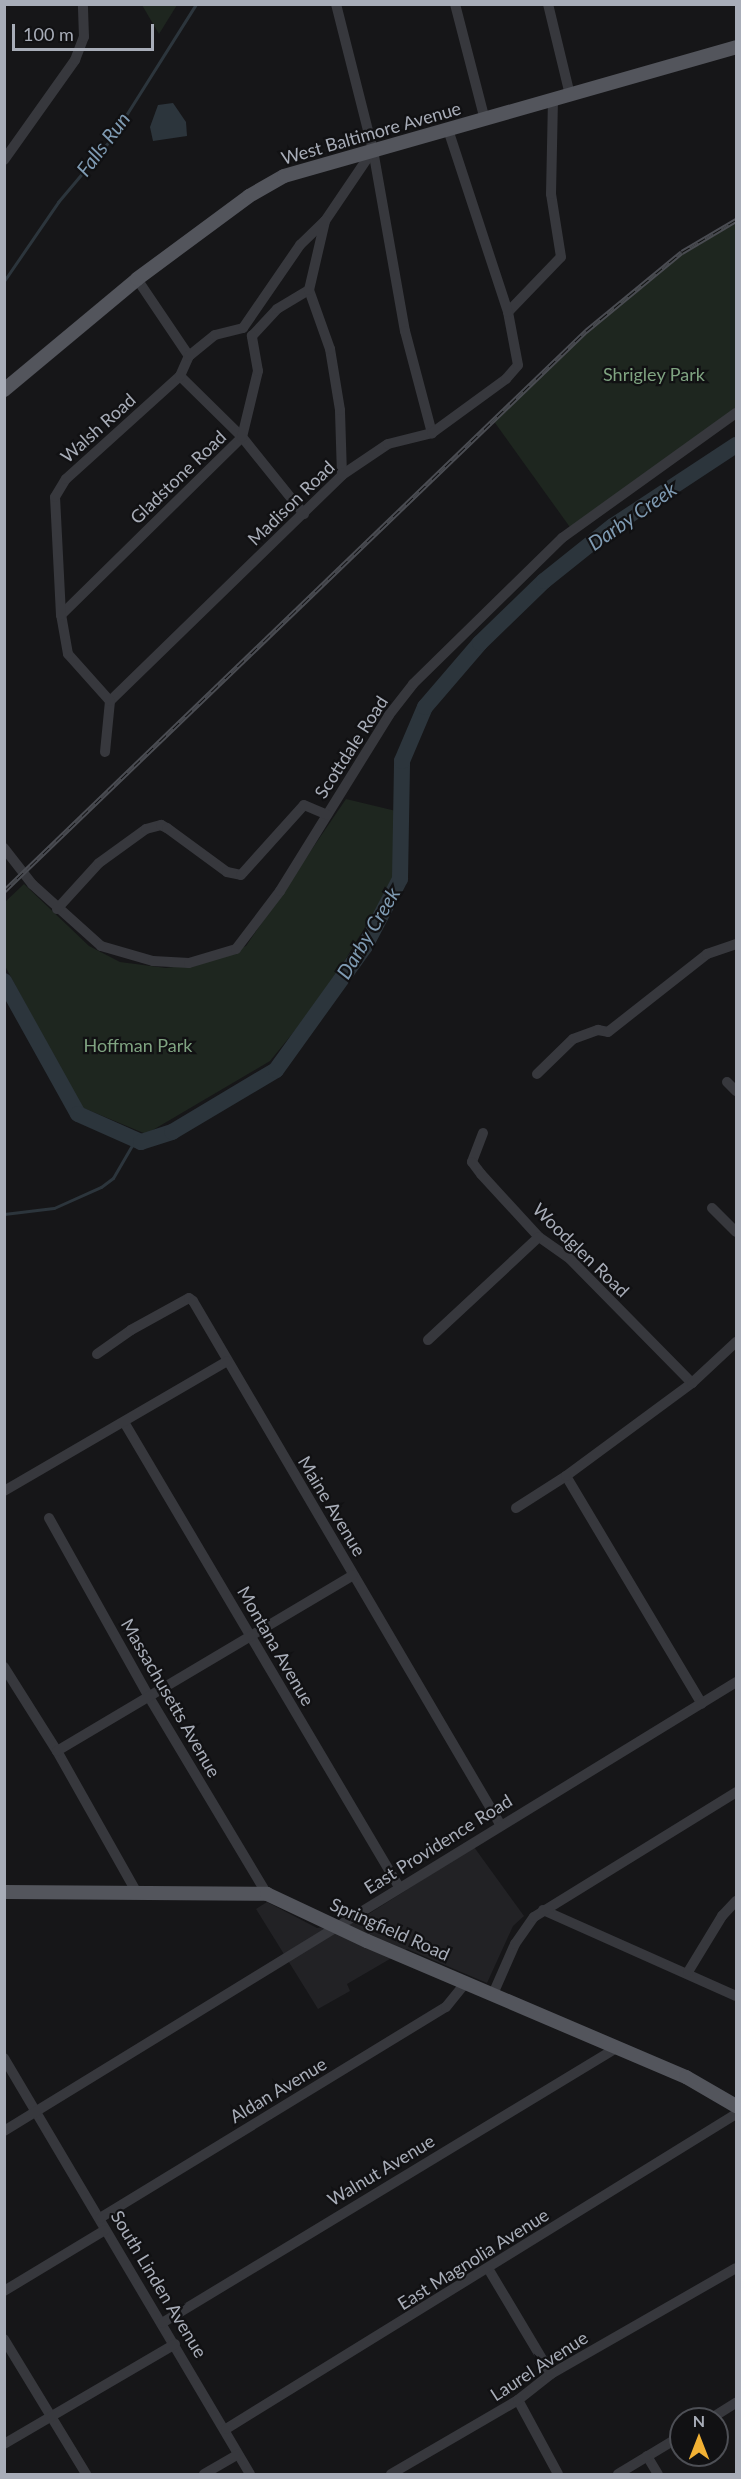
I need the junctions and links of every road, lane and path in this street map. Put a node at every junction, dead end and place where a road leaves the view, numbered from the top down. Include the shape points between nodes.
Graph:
1 (83, 4) edge
2 (336, 4) edge
3 (455, 4) edge
4 (548, 4) edge
5 (736, 47) edge
6 (570, 95) junction
7 (553, 100) junction
8 (485, 120) junction
9 (448, 129) junction
10 (373, 150) junction
11 (4, 160) edge
12 (325, 221) junction
13 (137, 279) junction
14 (309, 290) junction
15 (508, 312) junction
16 (243, 328) junction
17 (252, 336) junction
18 (189, 356) junction
19 (180, 376) junction
20 (4, 390) edge
21 (736, 413) edge
22 (432, 433) junction
23 (243, 437) junction
24 (342, 475) junction
25 (304, 514) junction
26 (61, 615) junction
27 (111, 700) junction
28 (105, 752) dead end
29 (327, 815) junction
30 (4, 848) edge
31 (57, 909) junction
32 (736, 944) edge
33 (537, 1074) dead end
34 (727, 1082) dead end
35 (736, 1091) edge
36 (483, 1132) dead end
37 (712, 1208) dead end
38 (736, 1232) edge
39 (539, 1237) junction
40 (428, 1340) dead end
41 (736, 1342) edge
42 (97, 1354) dead end
43 (227, 1361) junction
44 (692, 1383) junction
45 (124, 1422) junction
46 (566, 1476) junction
47 (4, 1491) edge
48 (516, 1508) dead end
49 (49, 1518) dead end
50 (353, 1575) junction
51 (252, 1636) junction
52 (4, 1667) edge
53 (736, 1682) edge
54 (149, 1697) junction
55 (702, 1704) junction
56 (57, 1751) junction
57 (736, 1792) edge
58 (500, 1824) junction
59 (399, 1887) junction
60 (4, 1892) edge
61 (137, 1893) junction
62 (267, 1894) junction
63 (736, 1901) edge
64 (543, 1910) junction
65 (337, 1927) junction
66 (688, 1972) junction
67 (466, 1982) junction
68 (493, 1994) junction
69 (736, 1996) edge
70 (618, 2046) junction
71 (4, 2058) edge
72 (736, 2106) edge
73 (34, 2112) junction
74 (736, 2114) edge
75 (4, 2131) edge
76 (100, 2217) junction
77 (105, 2230) junction
78 (736, 2268) edge
79 (489, 2270) junction
80 (4, 2290) edge
81 (162, 2323) junction
82 (4, 2339) edge
83 (175, 2344) junction
84 (551, 2374) junction
85 (518, 2400) junction
86 (51, 2416) junction
87 (226, 2429) junction
88 (669, 2443) edge
89 (4, 2444) edge
90 (238, 2454) junction
91 (647, 2456) junction
92 (635, 2470) edge
93 (86, 2475) edge
94 (204, 2475) edge
95 (250, 2475) edge
96 (391, 2475) edge
97 (558, 2475) edge
98 (618, 2475) edge
99 (658, 2475) edge

1 - 11 street via 84,37 75,60
2 - 10 street
3 - 8 street
4 - 6 street
5 - 6 main road, West Baltimore Avenue
6 - 7 main road, West Baltimore Avenue
7 - 8 main road, West Baltimore Avenue
7 - 15 street via 551,194 561,257
8 - 9 main road, West Baltimore Avenue
9 - 10 main road, West Baltimore Avenue
9 - 15 street
10 - 12 street
10 - 13 main road, West Baltimore Avenue via 300,170 266,184
10 - 22 street via 405,331
12 - 14 street
12 - 16 street via 300,245
13 - 18 street
13 - 20 main road, West Baltimore Avenue
14 - 17 street via 277,309
14 - 24 street via 330,349 340,410
15 - 22 street, Madison Road via 518,364 506,379
16 - 17 street
16 - 18 street, Walsh Road via 215,335
17 - 23 street, Gladstone Road via 258,370
18 - 19 street, Walsh Road
19 - 23 street
19 - 26 street, Walsh Road via 66,479 55,497
21 - 29 street, Scottdale Road via 562,538 412,684
22 - 24 street, Madison Road via 388,444
23 - 25 street
23 - 26 street, Gladstone Road
24 - 25 street, Madison Road
25 - 27 street, Madison Road
26 - 27 street, Walsh Road via 68,654
27 - 28 street via 106,713
29 - 31 street via 303,805 241,875 227,872 161,825 146,829 99,862
29 - 31 street, Scottdale Road via 257,925 236,949 189,963 128,956 101,946
30 - 31 street, Scottdale Road
32 - 33 street via 707,954 608,1032 598,1030 573,1039
34 - 35 street
36 - 39 street, Woodglen Road via 472,1162
37 - 38 street
39 - 40 street
39 - 44 street, Woodglen Road via 570,1259
41 - 44 street
42 - 43 street, Maine Avenue via 189,1298
43 - 45 street
43 - 50 street, Maine Avenue
44 - 46 street
45 - 47 street
45 - 51 street, Montana Avenue
46 - 48 street
46 - 55 street
49 - 54 street, Massachusetts Avenue
50 - 51 street
50 - 58 street, Maine Avenue
51 - 54 street
51 - 59 street, Montana Avenue
52 - 56 street
53 - 55 street, East Providence Road
54 - 56 street
54 - 62 street, Massachusetts Avenue
55 - 58 street, East Providence Road
56 - 61 street
57 - 64 street
58 - 59 street, East Providence Road
59 - 65 street, East Providence Road
60 - 61 main road, Springfield Road
61 - 62 main road, Springfield Road
62 - 65 main road, Springfield Road
63 - 66 street via 716,1924
64 - 66 street
64 - 68 street via 524,1929
65 - 67 main road, Springfield Road
65 - 73 street, East Providence Road
66 - 69 street
67 - 68 main road, Springfield Road
67 - 76 street, Aldan Avenue via 446,2007
68 - 70 main road, Springfield Road
70 - 72 main road, Springfield Road via 693,2080
70 - 81 street, Walnut Avenue
71 - 73 street, South Linden Avenue
73 - 75 street, East Providence Road
73 - 76 street, South Linden Avenue
74 - 79 street, East Magnolia Avenue
76 - 77 street, South Linden Avenue
77 - 80 street
77 - 81 street, South Linden Avenue
78 - 84 street, Laurel Avenue
79 - 84 street
79 - 87 street, East Magnolia Avenue
81 - 83 street, South Linden Avenue
82 - 86 street
83 - 86 street
83 - 87 street, South Linden Avenue
84 - 85 street, Laurel Avenue
85 - 96 street, Laurel Avenue
85 - 97 street
86 - 89 street
86 - 93 street
87 - 90 street, South Linden Avenue
88 - 91 street
90 - 94 street
90 - 95 street, South Linden Avenue
91 - 92 street
91 - 99 street
92 - 98 street

